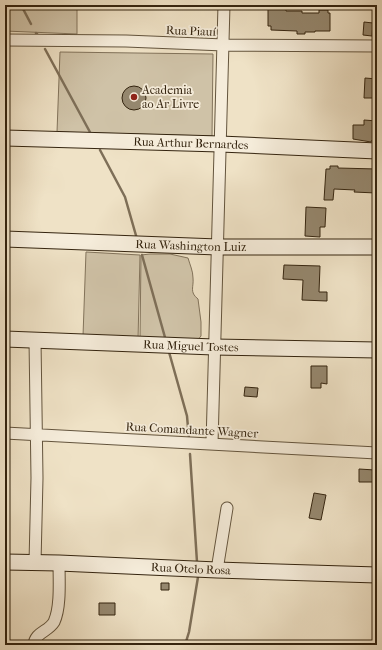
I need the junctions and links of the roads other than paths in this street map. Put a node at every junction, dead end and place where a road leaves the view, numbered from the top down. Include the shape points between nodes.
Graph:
1 (224, 5) edge
2 (5, 40) edge
3 (224, 45) junction
4 (377, 46) edge
5 (5, 138) edge
6 (220, 144) junction
7 (377, 151) edge
8 (5, 239) edge
9 (218, 247) junction
10 (377, 247) edge
11 (5, 339) edge
12 (35, 340) junction
13 (214, 347) junction
14 (377, 350) edge
15 (5, 433) edge
16 (37, 435) junction
17 (212, 444) junction
18 (377, 453) edge
19 (227, 508) dead end
20 (5, 562) edge
21 (35, 563) junction
22 (59, 563) junction
23 (217, 570) junction
24 (377, 575) edge
25 (34, 645) edge

1 - 3 street
2 - 3 street, Rua Piauí
3 - 4 street, Rua Piauí
3 - 6 street
5 - 6 street, Rua Arthur Bernardes
6 - 7 street, Rua Arthur Bernardes
6 - 9 street
8 - 9 street, Rua Washington Luiz
9 - 10 street, Rua Washington Luiz
9 - 13 street
11 - 12 street, Rua Miguel Tostes
12 - 13 street, Rua Miguel Tostes
12 - 16 street
13 - 14 street, Rua Miguel Tostes
13 - 17 street
15 - 16 street, Rua Comandante Wagner
16 - 17 street, Rua Comandante Wagner
16 - 21 street
17 - 18 street, Rua Comandante Wagner
19 - 23 street
20 - 21 street, Rua Otelo Rosa
21 - 22 street, Rua Otelo Rosa
22 - 23 street, Rua Otelo Rosa
22 - 25 street via 58,613 52,624 34,640
23 - 24 street, Rua Otelo Rosa

